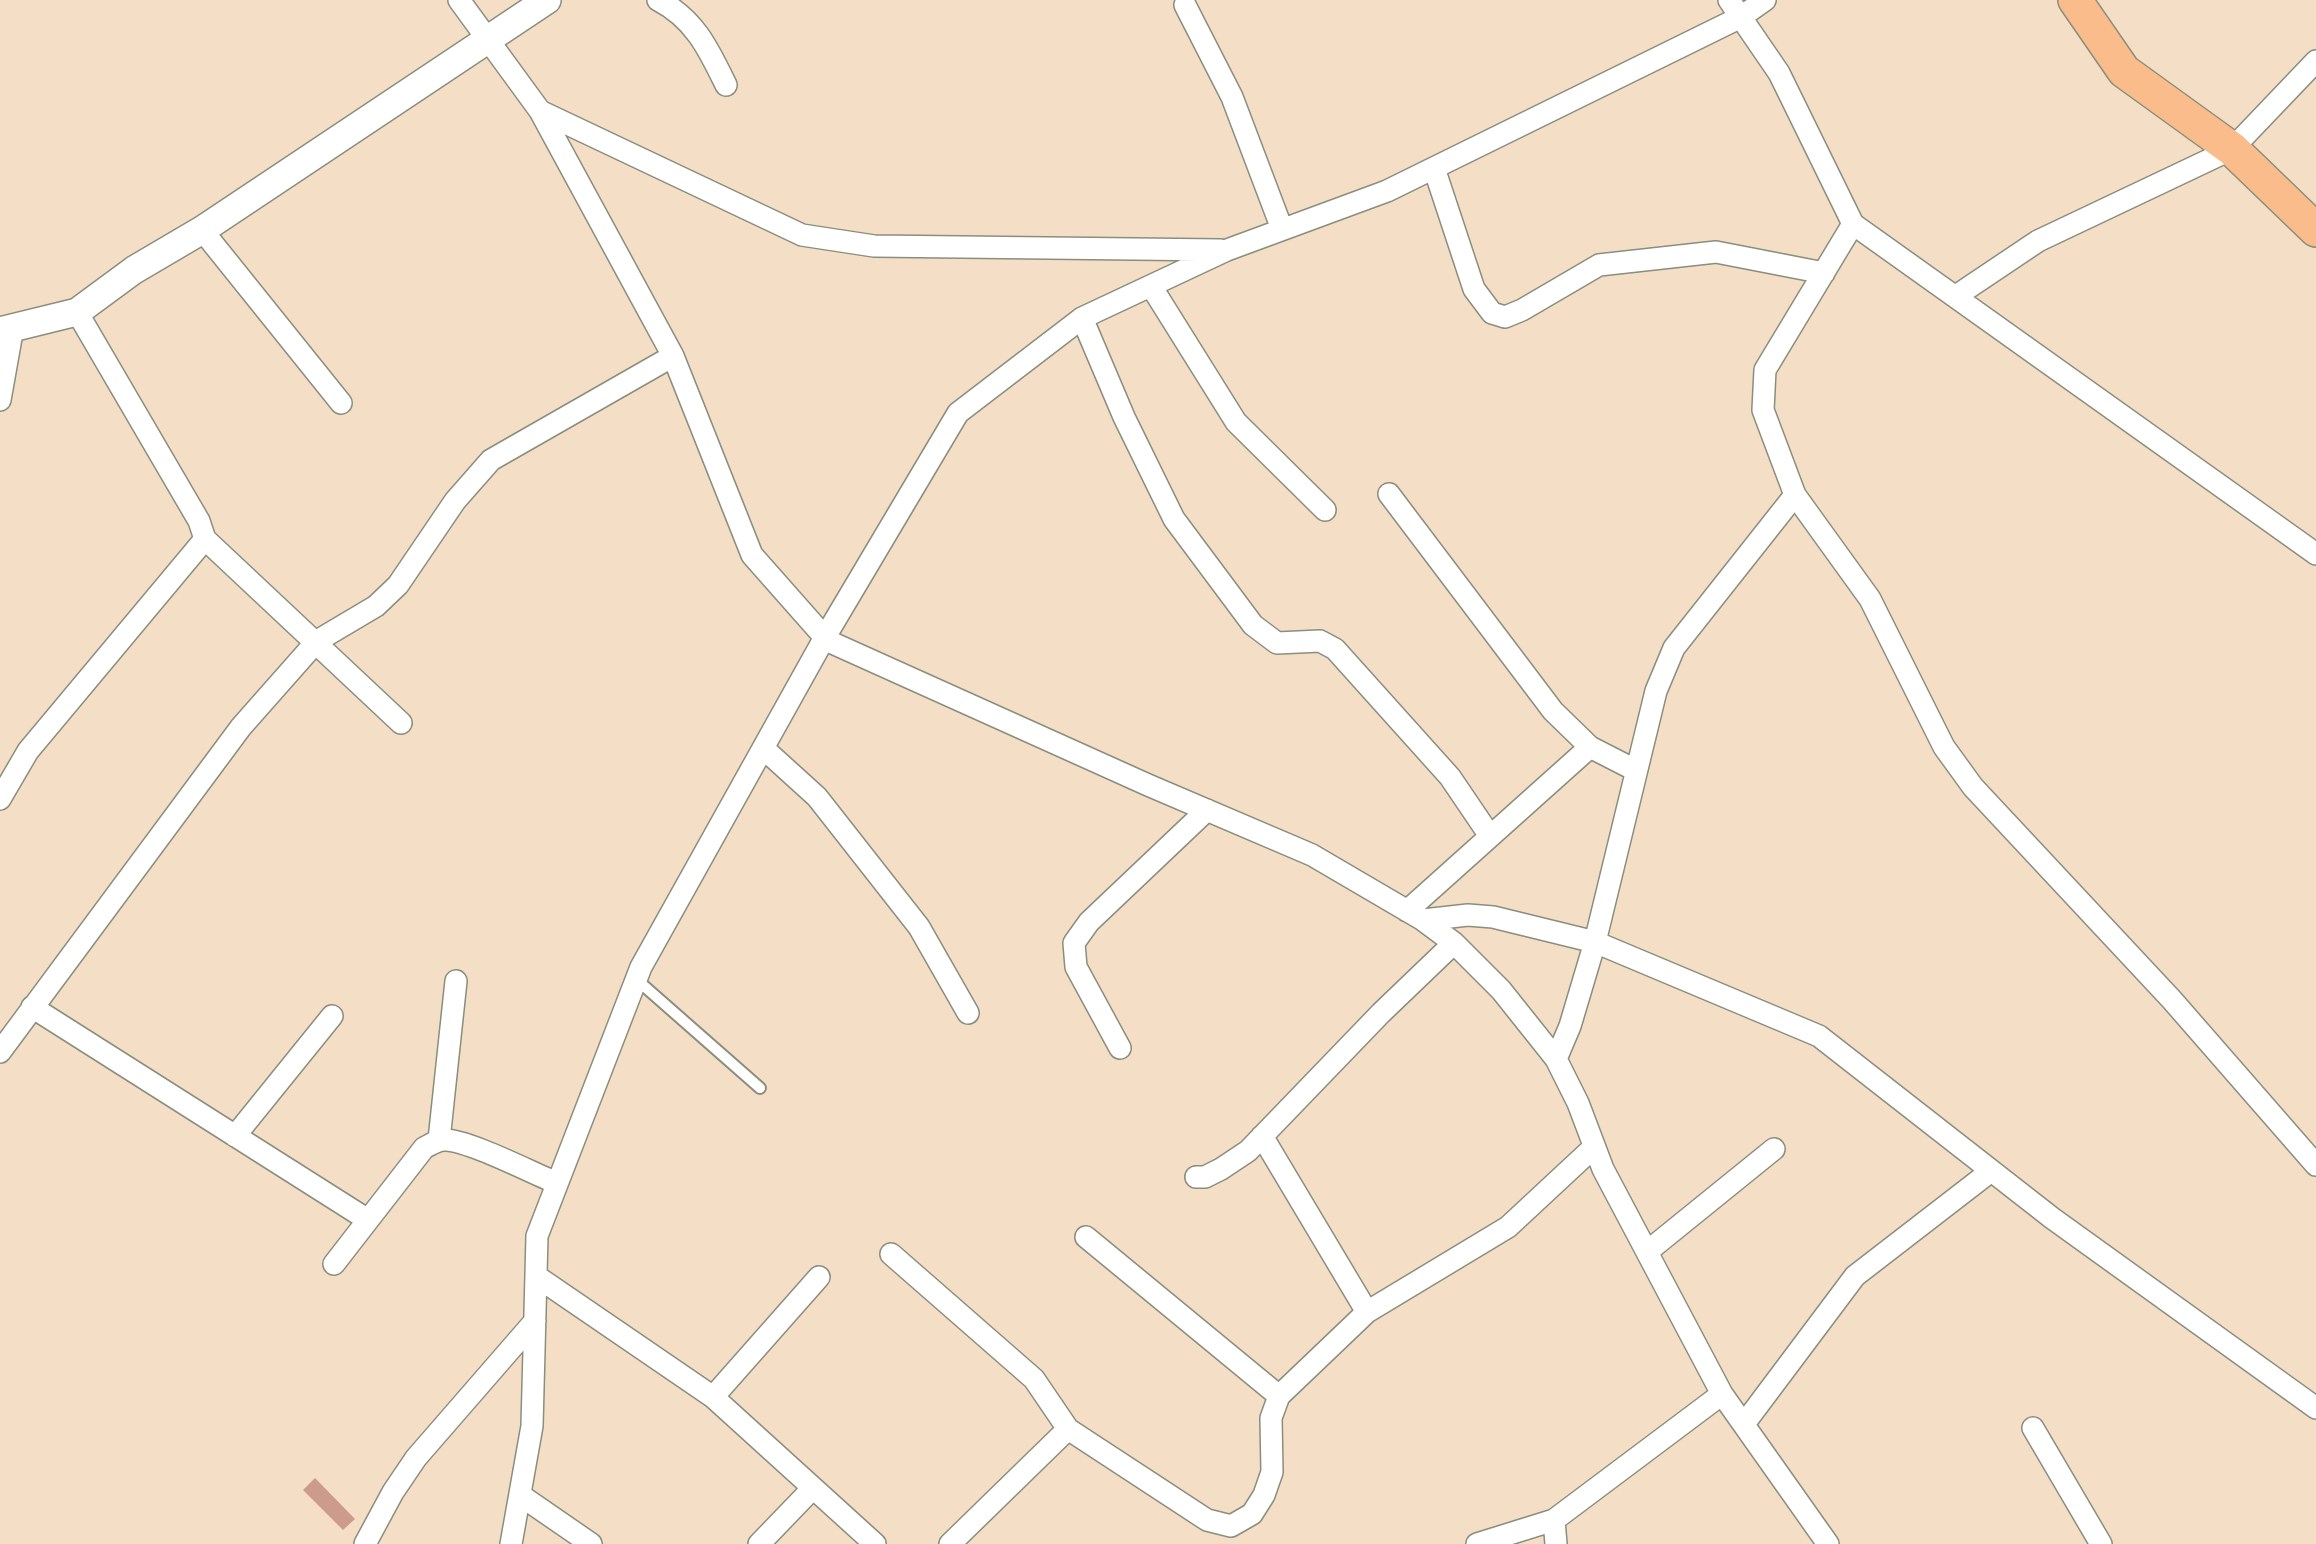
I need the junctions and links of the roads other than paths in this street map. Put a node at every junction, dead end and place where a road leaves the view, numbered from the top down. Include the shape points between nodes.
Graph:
1 (459, 0) edge
2 (547, 0) edge
3 (658, 0) edge
4 (1765, 0) edge
5 (2075, 0) edge
6 (1185, 5) dead end
7 (1735, 9) edge
8 (488, 38) junction
9 (2316, 61) edge
10 (726, 86) dead end
11 (540, 111) junction
12 (2232, 149) junction
13 (1434, 168) junction
14 (1853, 224) junction
15 (1282, 229) junction
16 (202, 230) junction
17 (2316, 230) edge
18 (1227, 250) junction
19 (1824, 273) junction
20 (1151, 285) junction
21 (1956, 296) junction
22 (77, 312) junction
23 (1082, 318) junction
24 (7, 329) edge
25 (673, 356) junction
26 (0, 400) edge
27 (341, 403) dead end
28 (1389, 494) dead end
29 (1795, 495) junction
30 (1325, 510) dead end
31 (205, 539) junction
32 (2316, 554) edge
33 (825, 637) junction
34 (318, 641) junction
35 (401, 723) dead end
36 (1590, 747) junction
37 (763, 748) junction
38 (1635, 770) junction
39 (0, 799) edge
40 (1207, 810) junction
41 (1490, 836) junction
42 (1415, 915) junction
43 (1595, 942) junction
44 (1454, 943) junction
45 (636, 979) junction
46 (456, 981) dead end
47 (32, 1007) junction
48 (968, 1013) dead end
49 (332, 1016) dead end
50 (1120, 1048) dead end
51 (0, 1052) edge
52 (1556, 1059) junction
53 (760, 1088) dead end
54 (236, 1136) junction
55 (1263, 1136) junction
56 (439, 1140) junction
57 (1594, 1148) junction
58 (1774, 1149) dead end
59 (2316, 1165) edge
60 (1991, 1171) junction
61 (1196, 1177) dead end
62 (558, 1183) junction
63 (368, 1220) junction
64 (1086, 1237) dead end
65 (1648, 1251) junction
66 (891, 1254) dead end
67 (334, 1264) dead end
68 (536, 1276) junction
69 (819, 1277) dead end
70 (1367, 1312) junction
71 (535, 1321) junction
72 (1722, 1394) junction
73 (1280, 1396) junction
74 (713, 1397) junction
75 (2316, 1408) edge
76 (1744, 1424) junction
77 (2033, 1428) dead end
78 (1068, 1429) junction
79 (813, 1488) junction
80 (520, 1495) junction
81 (1554, 1520) junction
82 (365, 1544) edge
83 (512, 1544) edge
84 (591, 1544) edge
85 (759, 1544) edge
86 (875, 1544) edge
87 (950, 1544) edge
88 (1477, 1544) edge
89 (1556, 1544) edge
90 (1828, 1544) edge
91 (2101, 1544) edge

1 - 8 street
2 - 8 street
3 - 10 street via 677,10 703,38
4 - 7 street
5 - 12 highway via 2124,71
6 - 15 street via 1232,97
7 - 13 street
7 - 14 street via 1779,73
8 - 11 street
8 - 16 street
9 - 12 street
11 - 18 street via 802,236 874,246
11 - 25 street
12 - 17 highway
12 - 21 street via 2038,241
13 - 15 street via 1387,191
13 - 19 street via 1474,289 1492,313 1505,317 1599,265 1716,252
14 - 19 street
14 - 21 street
15 - 18 street
16 - 22 street via 134,270
16 - 27 street
18 - 20 street
19 - 29 street via 1765,370 1764,410
20 - 23 street
20 - 30 street via 1236,422
21 - 32 street
22 - 24 street
22 - 31 street via 199,521
23 - 33 street via 958,413
23 - 41 street via 1124,417 1174,519 1253,625 1277,643 1320,641 1335,649 1450,777
24 - 26 street
25 - 33 street via 752,555
25 - 34 street via 491,460 455,501 398,585 376,606
28 - 36 street via 1553,711
29 - 38 street via 1674,648 1656,691
29 - 59 street via 1870,599 1944,747 1973,787 2172,1000
31 - 34 street
31 - 39 street via 28,751
33 - 37 street
33 - 40 street
34 - 35 street
34 - 47 street via 241,728
36 - 38 street
36 - 41 street
37 - 45 street
37 - 48 street via 817,797 919,927
38 - 43 street
40 - 42 street via 1312,855
40 - 50 street via 1089,922 1074,943 1076,967
41 - 42 street
42 - 43 street via 1493,917
42 - 44 street
43 - 52 street
43 - 60 street via 1819,1036
44 - 52 street via 1501,990
44 - 55 street
45 - 53 lane
45 - 62 street
46 - 56 street
47 - 51 street
47 - 54 street
49 - 54 street
52 - 57 street
54 - 63 street
55 - 61 street via 1221,1169
55 - 70 street
56 - 62 street via 465,1145
56 - 63 street via 424,1148
57 - 65 street
57 - 70 street via 1508,1227
58 - 65 street
60 - 75 street
60 - 76 street via 1855,1276
62 - 68 street via 537,1236
63 - 67 street
64 - 73 street
65 - 72 street
66 - 78 street via 1034,1379
68 - 71 street
68 - 74 street
69 - 74 street
70 - 73 street
71 - 80 street via 532,1426
71 - 82 street via 416,1458
72 - 76 street
72 - 81 street
73 - 78 street via 1271,1418 1272,1472 1264,1495 1252,1514 1231,1526 1207,1520
74 - 79 street
76 - 90 street
77 - 91 street
78 - 87 street
79 - 85 street
79 - 86 street
80 - 83 street
80 - 84 street
81 - 88 street
81 - 89 street

